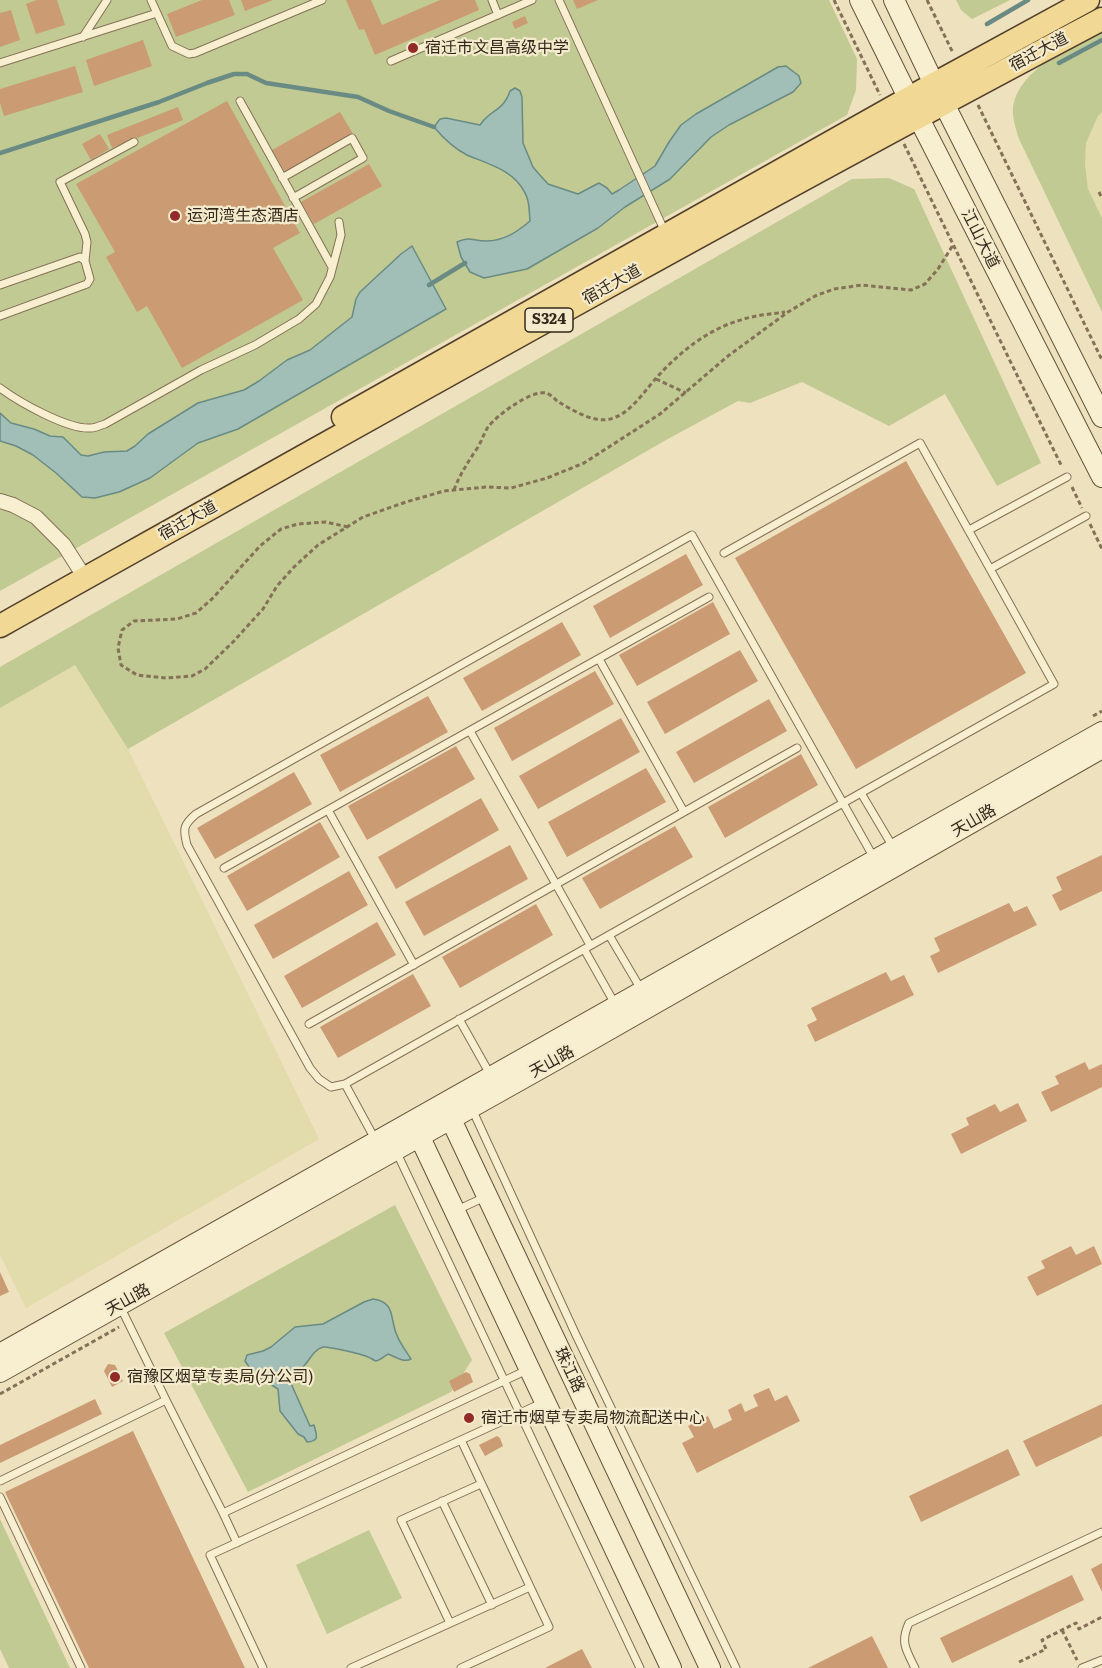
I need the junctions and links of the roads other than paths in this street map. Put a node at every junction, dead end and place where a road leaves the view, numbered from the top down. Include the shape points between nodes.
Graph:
1 (108, 0) edge
2 (152, 0) edge
3 (322, 0) edge
4 (492, 0) edge
5 (532, 0) edge
6 (559, 0) edge
7 (860, 0) edge
8 (894, 0) edge
9 (1088, 0) edge
10 (157, 13) junction
11 (498, 15) junction
12 (1102, 19) edge
13 (83, 37) junction
14 (391, 60) dead end
15 (0, 63) edge
16 (966, 79) junction
17 (939, 94) junction
18 (240, 101) dead end
19 (913, 108) junction
20 (134, 142) dead end
21 (282, 178) junction
22 (293, 198) junction
23 (339, 222) dead end
24 (670, 243) junction
25 (85, 261) junction
26 (332, 267) junction
27 (0, 285) edge
28 (0, 316) edge
29 (0, 388) edge
30 (1102, 417) edge
31 (1066, 477) road end
32 (1102, 477) edge
33 (0, 501) edge
34 (1086, 516) road end
35 (969, 530) junction
36 (724, 553) dead end
37 (990, 568) junction
38 (81, 572) junction
39 (709, 597) dead end
40 (0, 610) edge
41 (0, 626) edge
42 (599, 658) junction
43 (470, 731) junction
44 (1102, 732) edge
45 (797, 748) dead end
46 (1102, 748) edge
47 (861, 793) junction
48 (842, 803) junction
49 (328, 810) junction
50 (684, 812) junction
51 (898, 856) junction
52 (879, 867) junction
53 (224, 868) dead end
54 (556, 885) junction
55 (609, 935) junction
56 (587, 947) junction
57 (414, 965) junction
58 (646, 999) junction
59 (620, 1014) junction
60 (459, 1019) junction
61 (309, 1024) dead end
62 (345, 1084) junction
63 (496, 1084) junction
64 (468, 1100) junction
65 (447, 1112) junction
66 (416, 1129) junction
67 (386, 1146) junction
68 (487, 1196) junction
69 (455, 1211) junction
70 (120, 1305) junction
71 (0, 1354) edge
72 (530, 1369) junction
73 (0, 1372) edge
74 (504, 1381) junction
75 (166, 1400) junction
76 (545, 1401) junction
77 (519, 1413) junction
78 (460, 1440) junction
79 (0, 1481) edge
80 (481, 1484) junction
81 (0, 1497) edge
82 (442, 1501) junction
83 (223, 1513) junction
84 (1102, 1532) edge
85 (237, 1543) junction
86 (530, 1587) junction
87 (492, 1605) junction
88 (450, 1623) junction
89 (1102, 1660) edge
90 (668, 1667) edge
91 (81, 1668) edge
92 (263, 1668) edge
93 (351, 1668) edge
94 (461, 1668) edge
95 (640, 1668) edge
96 (710, 1668) edge
97 (736, 1668) edge
98 (915, 1668) edge
99 (1082, 1668) edge

1 - 13 lane
2 - 10 lane
3 - 10 lane via 189,54 172,46
4 - 11 lane
5 - 11 lane
6 - 24 lane
7 - 19 street, 江山大道
8 - 17 street, 江山大道
9 - 16 main road, 宿迁大道 / S324
10 - 13 lane
11 - 14 lane
12 - 16 main road, 宿迁大道 / S324
13 - 15 lane
16 - 17 main road, 宿迁大道 / S324
17 - 19 main road, 宿迁大道 / S324
17 - 30 street, 江山大道
18 - 21 lane
19 - 24 main road, 宿迁大道 / S324
19 - 32 street, 江山大道
20 - 25 lane via 60,182 85,234
21 - 22 lane
21 - 22 lane via 352,138 363,158
22 - 26 lane
23 - 26 lane via 341,235
24 - 38 main road, 宿迁大道 / S324
25 - 27 lane via 80,257
25 - 28 lane via 90,279 87,284
26 - 29 lane via 316,303 299,319 105,424 91,428 72,425
31 - 35 lane
33 - 38 street via 36,517 64,545
34 - 37 lane
35 - 36 lane via 920,442
35 - 37 lane
37 - 47 lane via 1054,684
38 - 40 main road, 宿迁大道 / S324
38 - 41 main road, 宿迁大道 / S324
39 - 42 lane
42 - 43 lane
42 - 50 lane
43 - 49 lane
43 - 54 lane
44 - 51 street, 天山路
45 - 50 lane
46 - 51 street, 天山路
47 - 48 lane
47 - 51 lane
48 - 52 lane
48 - 55 lane
48 - 62 lane via 692,535 227,796 186,823 187,845 310,1068 331,1087
49 - 53 lane
49 - 57 lane
50 - 54 lane
51 - 52 street, 天山路
52 - 58 street, 天山路
54 - 56 lane
54 - 57 lane
55 - 56 lane
55 - 58 lane
56 - 59 lane
56 - 60 lane
57 - 61 lane
58 - 59 street, 天山路
59 - 63 street, 天山路
60 - 62 lane
60 - 63 lane
62 - 67 lane
63 - 64 street, 天山路
64 - 65 street, 天山路
64 - 97 lane
65 - 66 street, 天山路
65 - 68 street, 珠江路
66 - 67 street, 天山路
66 - 69 street
67 - 70 street, 天山路
67 - 71 street, 天山路
67 - 74 lane
68 - 69 lane
68 - 96 street, 珠江路
69 - 72 street
70 - 73 street, 天山路
70 - 75 lane
72 - 74 lane
72 - 76 street
74 - 77 lane
74 - 83 lane
75 - 79 lane
75 - 83 lane
76 - 77 lane
76 - 90 street
77 - 78 lane
77 - 95 lane
78 - 80 lane
78 - 85 lane
80 - 82 lane
80 - 86 lane
81 - 91 lane
82 - 87 lane
82 - 88 lane via 401,1520
83 - 85 lane
84 - 98 lane via 909,1623 903,1635
85 - 92 lane via 210,1555
86 - 87 lane
86 - 94 lane via 549,1627
87 - 88 lane
88 - 93 lane
89 - 99 lane

